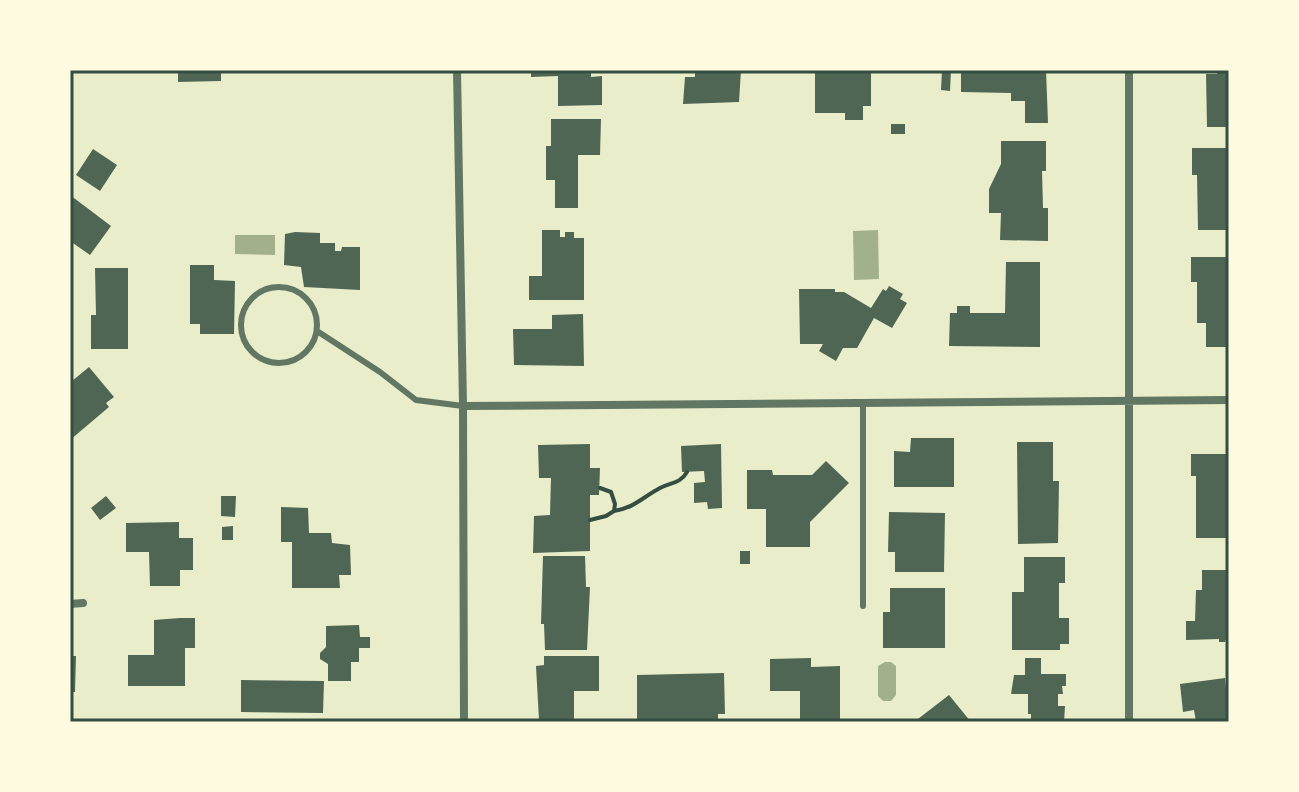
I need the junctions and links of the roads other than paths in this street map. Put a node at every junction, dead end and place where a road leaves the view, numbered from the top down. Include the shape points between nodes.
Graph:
1 (457, 70) edge
2 (1129, 70) edge
3 (317, 331) junction
4 (1129, 400) junction
5 (1229, 400) edge
6 (863, 402) junction
7 (463, 406) junction
8 (83, 603) dead end
9 (70, 604) edge
10 (863, 606) dead end
11 (464, 722) edge
12 (1129, 722) edge

1 - 7 street
2 - 4 street
3 - 3 lane via 313,307 284,287 261,291 241,321 248,346 268,361 281,363 305,353
3 - 7 lane via 416,400
4 - 5 street
4 - 6 street
4 - 12 street
6 - 7 street
6 - 10 lane
7 - 11 street
8 - 9 street

